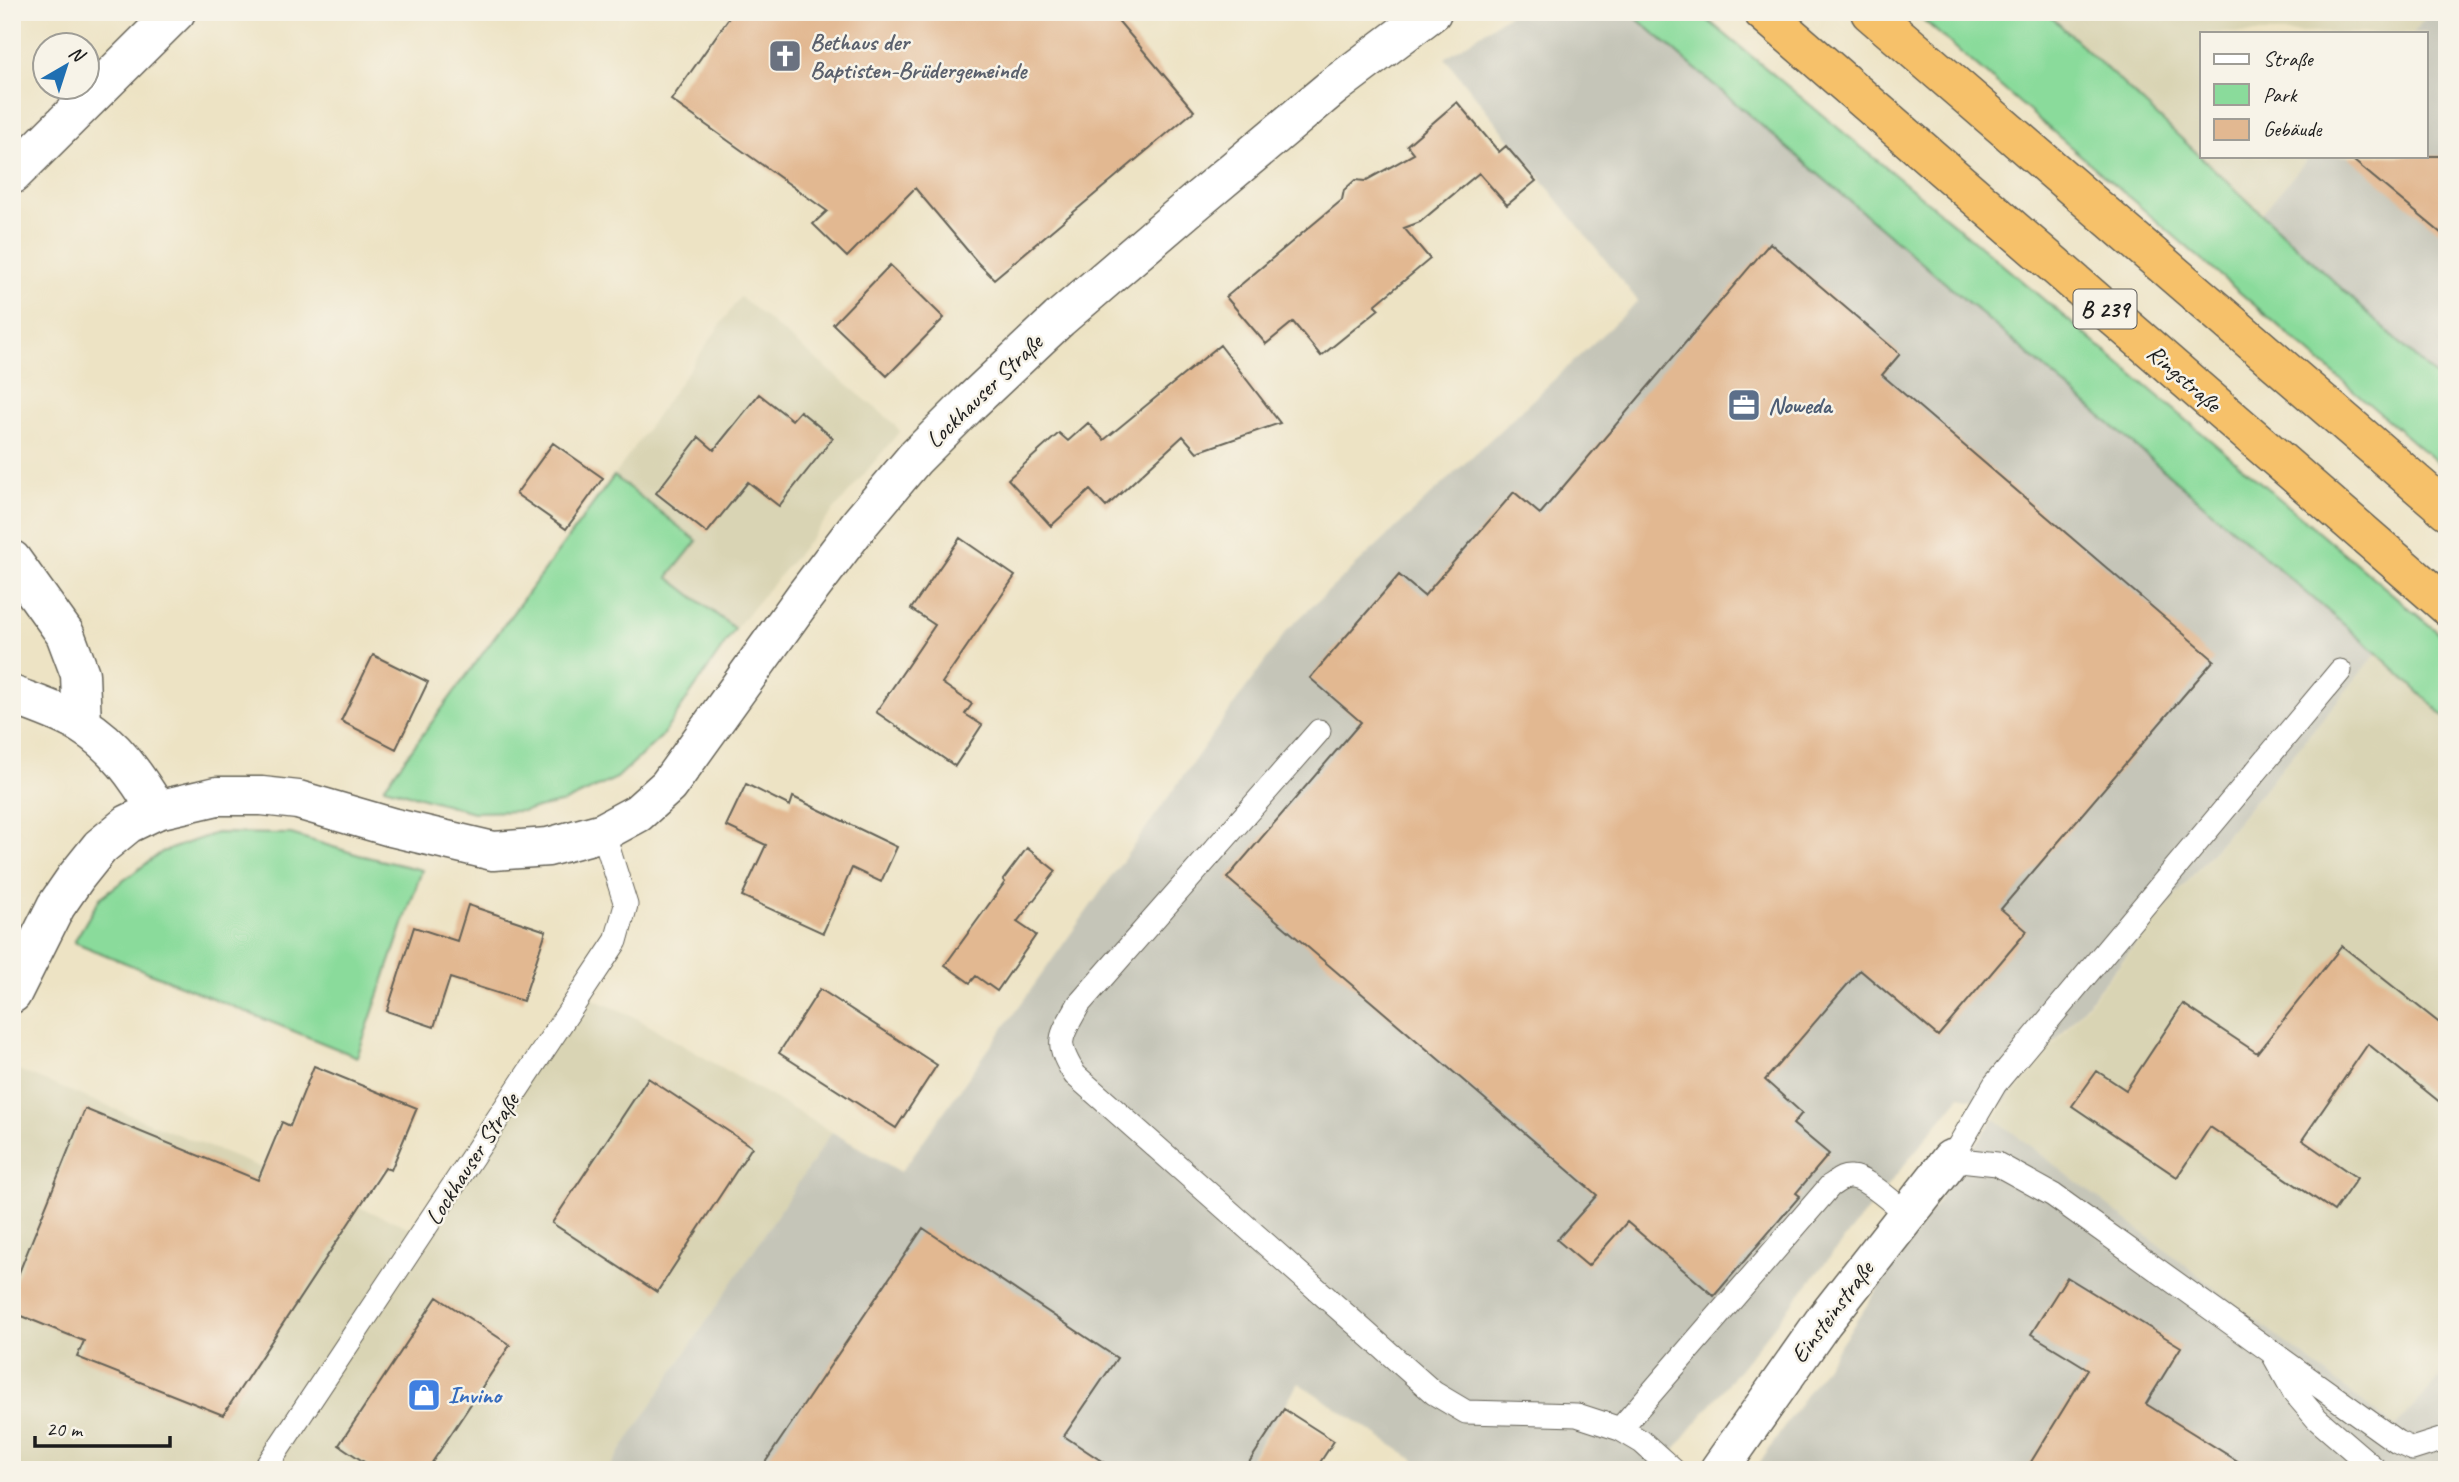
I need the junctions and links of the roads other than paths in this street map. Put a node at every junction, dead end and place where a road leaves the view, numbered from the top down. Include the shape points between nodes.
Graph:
1 (176, 12) edge
2 (1432, 12) edge
3 (1763, 12) edge
4 (1870, 12) edge
5 (12, 175) edge
6 (2447, 510) edge
7 (12, 560) edge
8 (2447, 606) edge
9 (2340, 671) dead end
10 (12, 695) edge
11 (82, 725) junction
12 (1319, 731) dead end
13 (157, 810) junction
14 (603, 832) junction
15 (12, 994) edge
16 (1951, 1159) junction
17 (1908, 1214) junction
18 (2271, 1351) junction
19 (1620, 1429) junction
20 (2447, 1438) edge
21 (264, 1470) edge
22 (1673, 1470) edge
23 (1719, 1470) edge
24 (2376, 1470) edge

1 - 5 street
2 - 14 street, Lockhauser Straße via 1334,86 1192,205 970,403 861,522 668,786 638,813
3 - 8 highway, Ringstraße / B 239
4 - 6 highway, B 239
7 - 11 street via 65,634 80,674
9 - 16 lane via 1995,1084
10 - 11 street
11 - 13 street via 114,750
12 - 19 lane via 1079,1003 1062,1035 1062,1054 1075,1075 1434,1393 1466,1412 1577,1415
13 - 14 street, Lockhauser Straße via 217,796 298,800 391,828 493,851 548,847
13 - 15 street, Lockhauser Straße via 128,824 100,847 76,877 56,906
14 - 21 lane, Lockhauser Straße via 626,905 616,941
16 - 17 street, Einsteinstraße
16 - 18 lane via 1997,1164 2053,1195
17 - 19 lane via 1862,1179 1842,1178 1830,1186
17 - 23 street, Einsteinstraße via 1823,1322
18 - 20 lane via 2412,1449
18 - 24 lane via 2294,1392 2317,1419
19 - 22 lane

